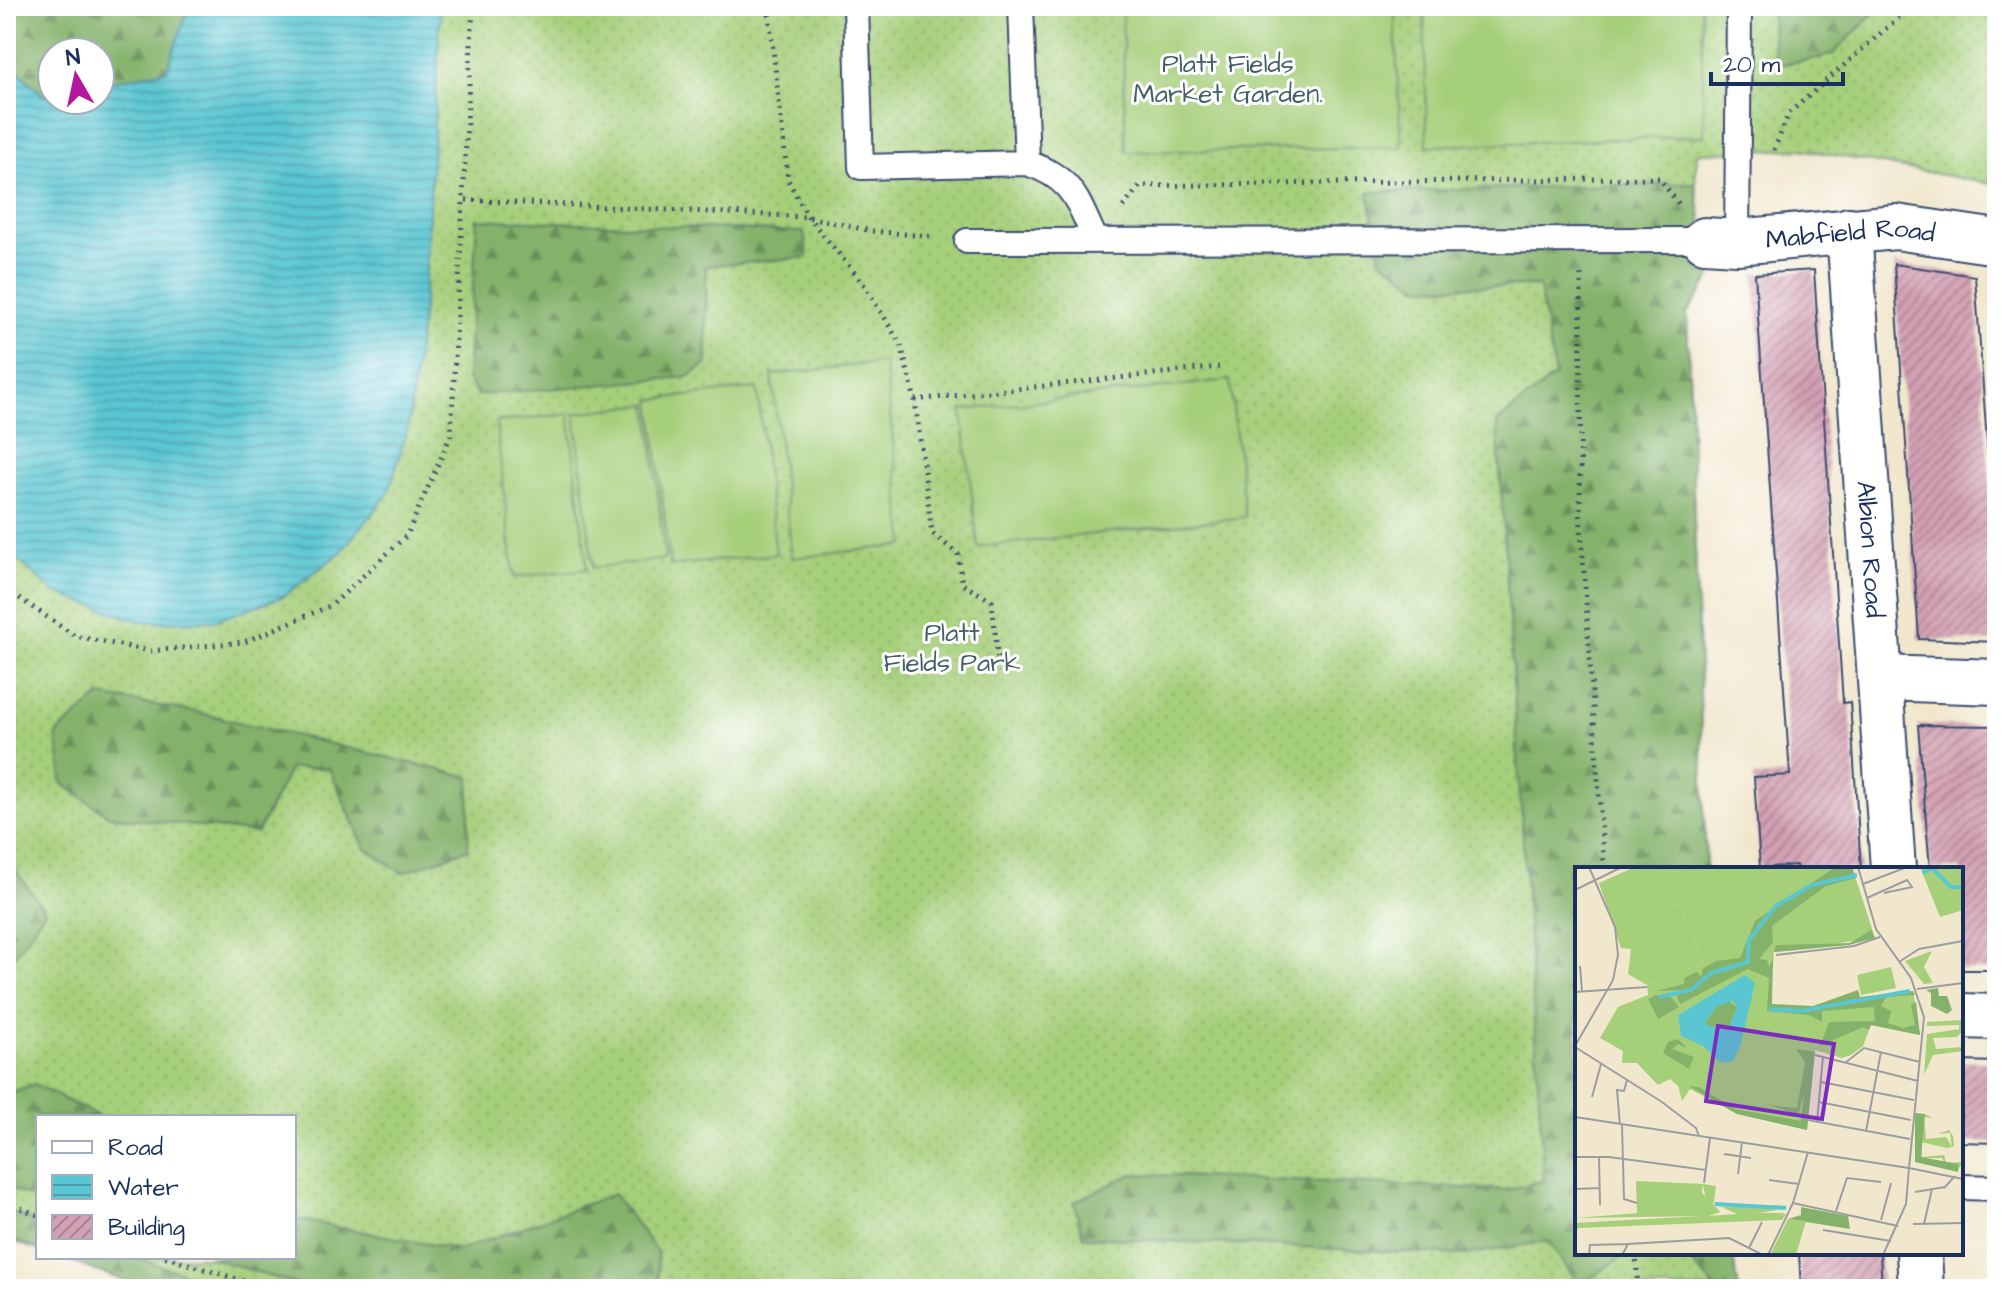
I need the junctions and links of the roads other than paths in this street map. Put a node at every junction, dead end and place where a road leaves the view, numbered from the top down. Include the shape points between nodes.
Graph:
1 (856, 6) edge
2 (1021, 6) edge
3 (1739, 6) edge
4 (1027, 163) junction
5 (1849, 230) junction
6 (967, 241) road end
7 (1096, 241) junction
8 (1721, 241) junction
9 (1997, 242) edge
10 (1880, 678) junction
11 (1997, 682) edge
12 (1893, 867) edge
13 (1963, 1016) edge
14 (1997, 1017) edge
15 (1963, 1187) edge
16 (1997, 1188) edge
17 (1919, 1255) edge
18 (1921, 1289) edge

1 - 4 lane via 861,167
2 - 4 lane
3 - 8 lane
4 - 7 lane via 1051,171 1071,188
5 - 8 street, Mabfield Road
5 - 9 street, Mabfield Road via 1896,227
5 - 10 street, Albion Road
6 - 7 lane
7 - 8 lane
10 - 11 street
10 - 12 street, Albion Road
13 - 14 street
15 - 16 lane
17 - 18 street

